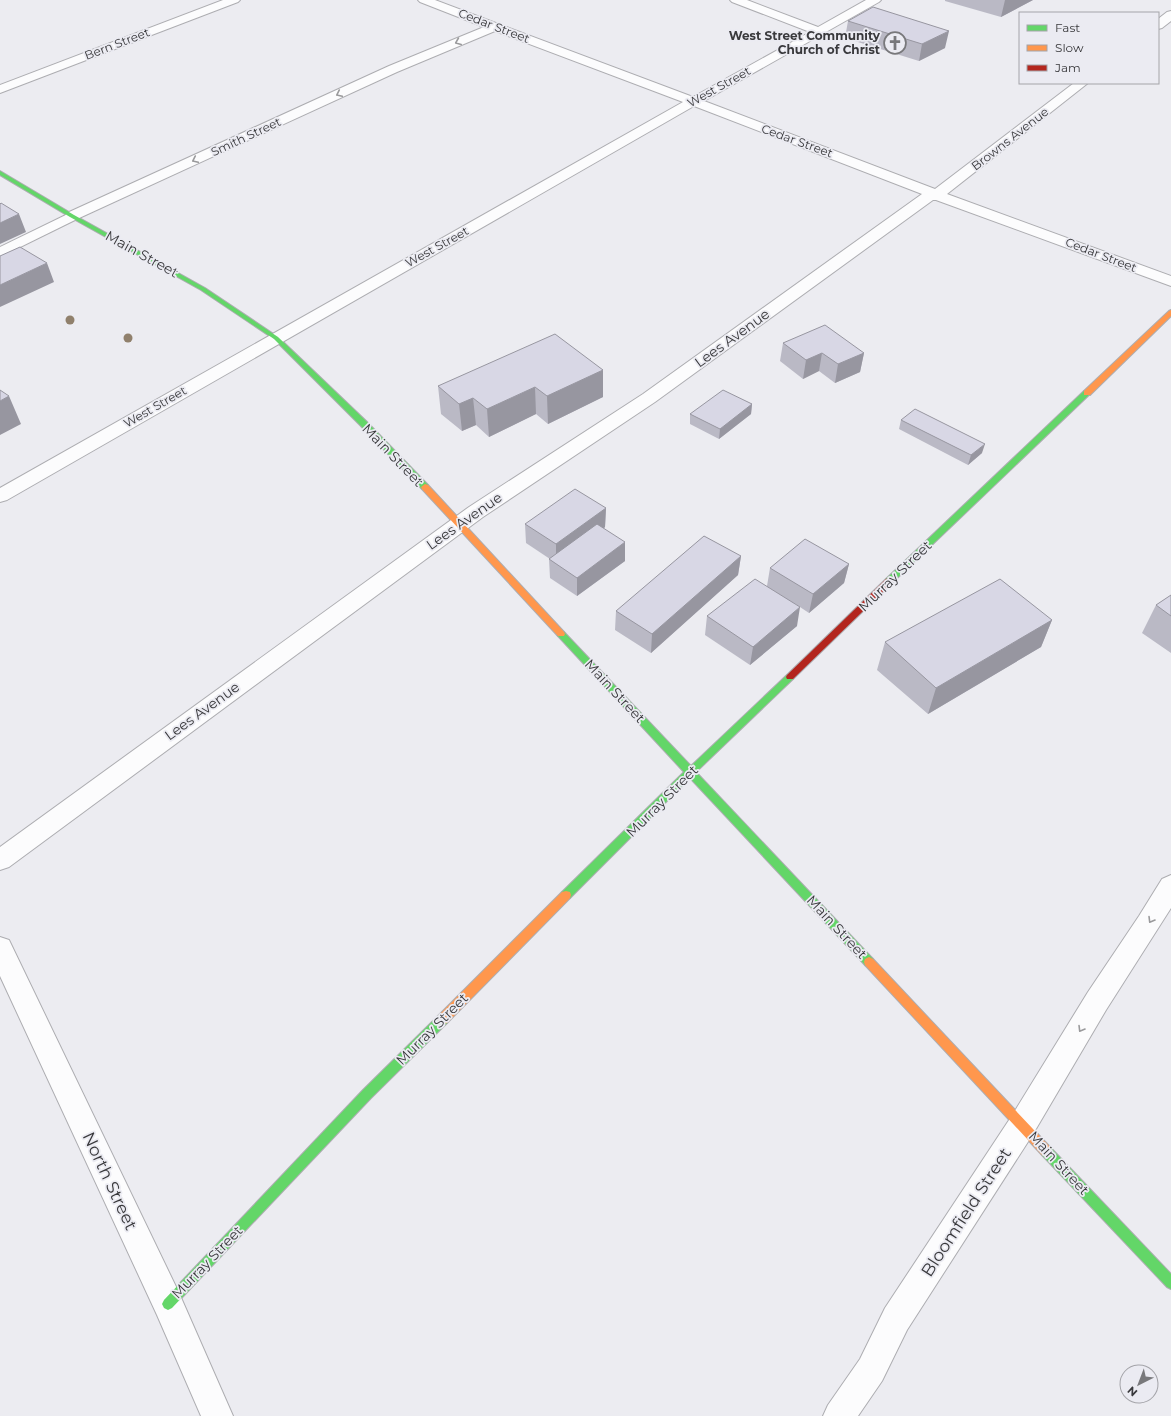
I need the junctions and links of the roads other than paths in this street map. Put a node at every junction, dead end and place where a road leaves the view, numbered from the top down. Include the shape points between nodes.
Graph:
1 (234, 0) edge
2 (424, 0) edge
3 (736, 0) edge
4 (875, 0) edge
5 (1171, 15) edge
6 (1159, 24) edge
7 (494, 27) junction
8 (819, 31) junction
9 (1081, 84) edge
10 (0, 89) edge
11 (692, 102) junction
12 (0, 173) edge
13 (937, 195) junction
14 (72, 216) junction
15 (0, 253) edge
16 (1171, 281) edge
17 (1171, 312) edge
18 (276, 338) junction
19 (0, 496) edge
20 (460, 524) junction
21 (690, 772) junction
22 (0, 860) edge
23 (1171, 886) edge
24 (0, 948) edge
25 (1023, 1124) junction
26 (1171, 1283) edge
27 (168, 1304) junction
28 (217, 1416) edge
29 (839, 1416) edge

1 - 10 street, Bern Street
2 - 7 street, Cedar Street
3 - 8 street
4 - 8 street, West Street
5 - 6 street
7 - 11 street, Cedar Street
7 -> 14 street, Smith Street via 393,69
8 - 11 street, West Street
9 - 13 street, Browns Avenue
11 - 13 street, Cedar Street
11 - 18 street, West Street
12 - 14 street, Main Street
13 - 16 street, Cedar Street
13 - 20 street, Lees Avenue via 928,197 649,398
14 - 15 lane, Smith Street
14 - 18 street, Main Street via 203,289
17 - 21 street, Murray Street
18 - 19 street, West Street
18 - 20 street, Main Street via 363,423
20 - 21 street, Main Street
20 - 22 street, Lees Avenue
21 - 25 street, Main Street
21 - 27 street, Murray Street via 367,1094
23 -> 25 street, Bloomfield Street via 1097,1001
24 - 27 street, North Street
25 - 26 street, Main Street
25 - 29 street, Bloomfield Street via 896,1319 871,1370
27 - 28 street, North Street

